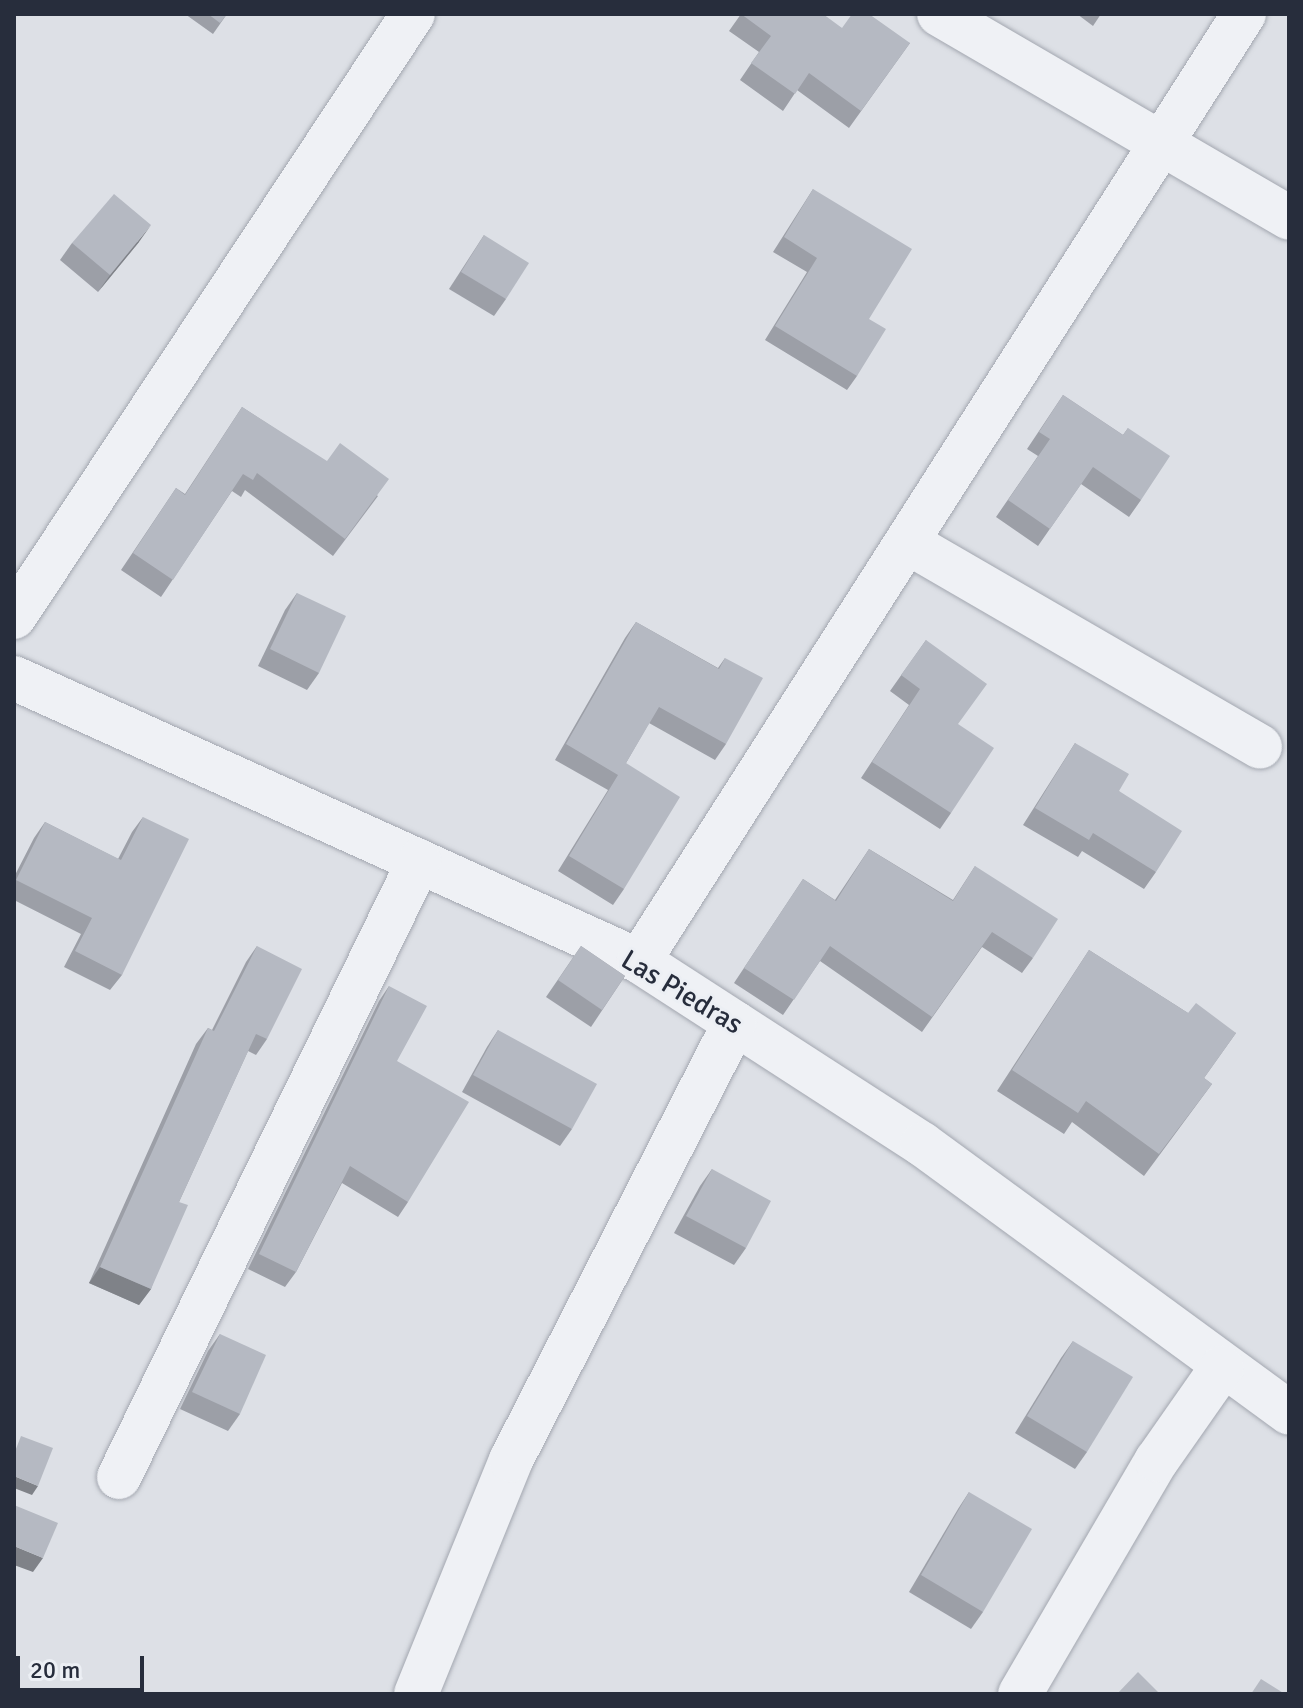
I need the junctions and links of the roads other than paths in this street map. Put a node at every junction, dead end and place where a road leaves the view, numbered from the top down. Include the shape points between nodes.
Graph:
1 (413, 14) edge
2 (939, 14) edge
3 (1244, 14) edge
4 (1161, 144) junction
5 (1289, 218) edge
6 (907, 542) junction
7 (14, 617) edge
8 (14, 678) edge
9 (1260, 747) dead end
10 (419, 861) junction
11 (639, 961) junction
12 (735, 1023) junction
13 (1222, 1367) junction
14 (1289, 1413) edge
15 (119, 1477) dead end
16 (416, 1694) edge
17 (1020, 1694) edge

1 - 7 street
2 - 4 street
3 - 4 street
4 - 5 street
4 - 6 street
6 - 9 street
6 - 11 street
8 - 10 street, Las Piedras
10 - 11 street, Las Piedras
10 - 15 street
11 - 12 street, Las Piedras
12 - 13 street, Las Piedras via 922,1144
12 - 16 street via 511,1460
13 - 14 street, Las Piedras
13 - 17 street via 1157,1460

